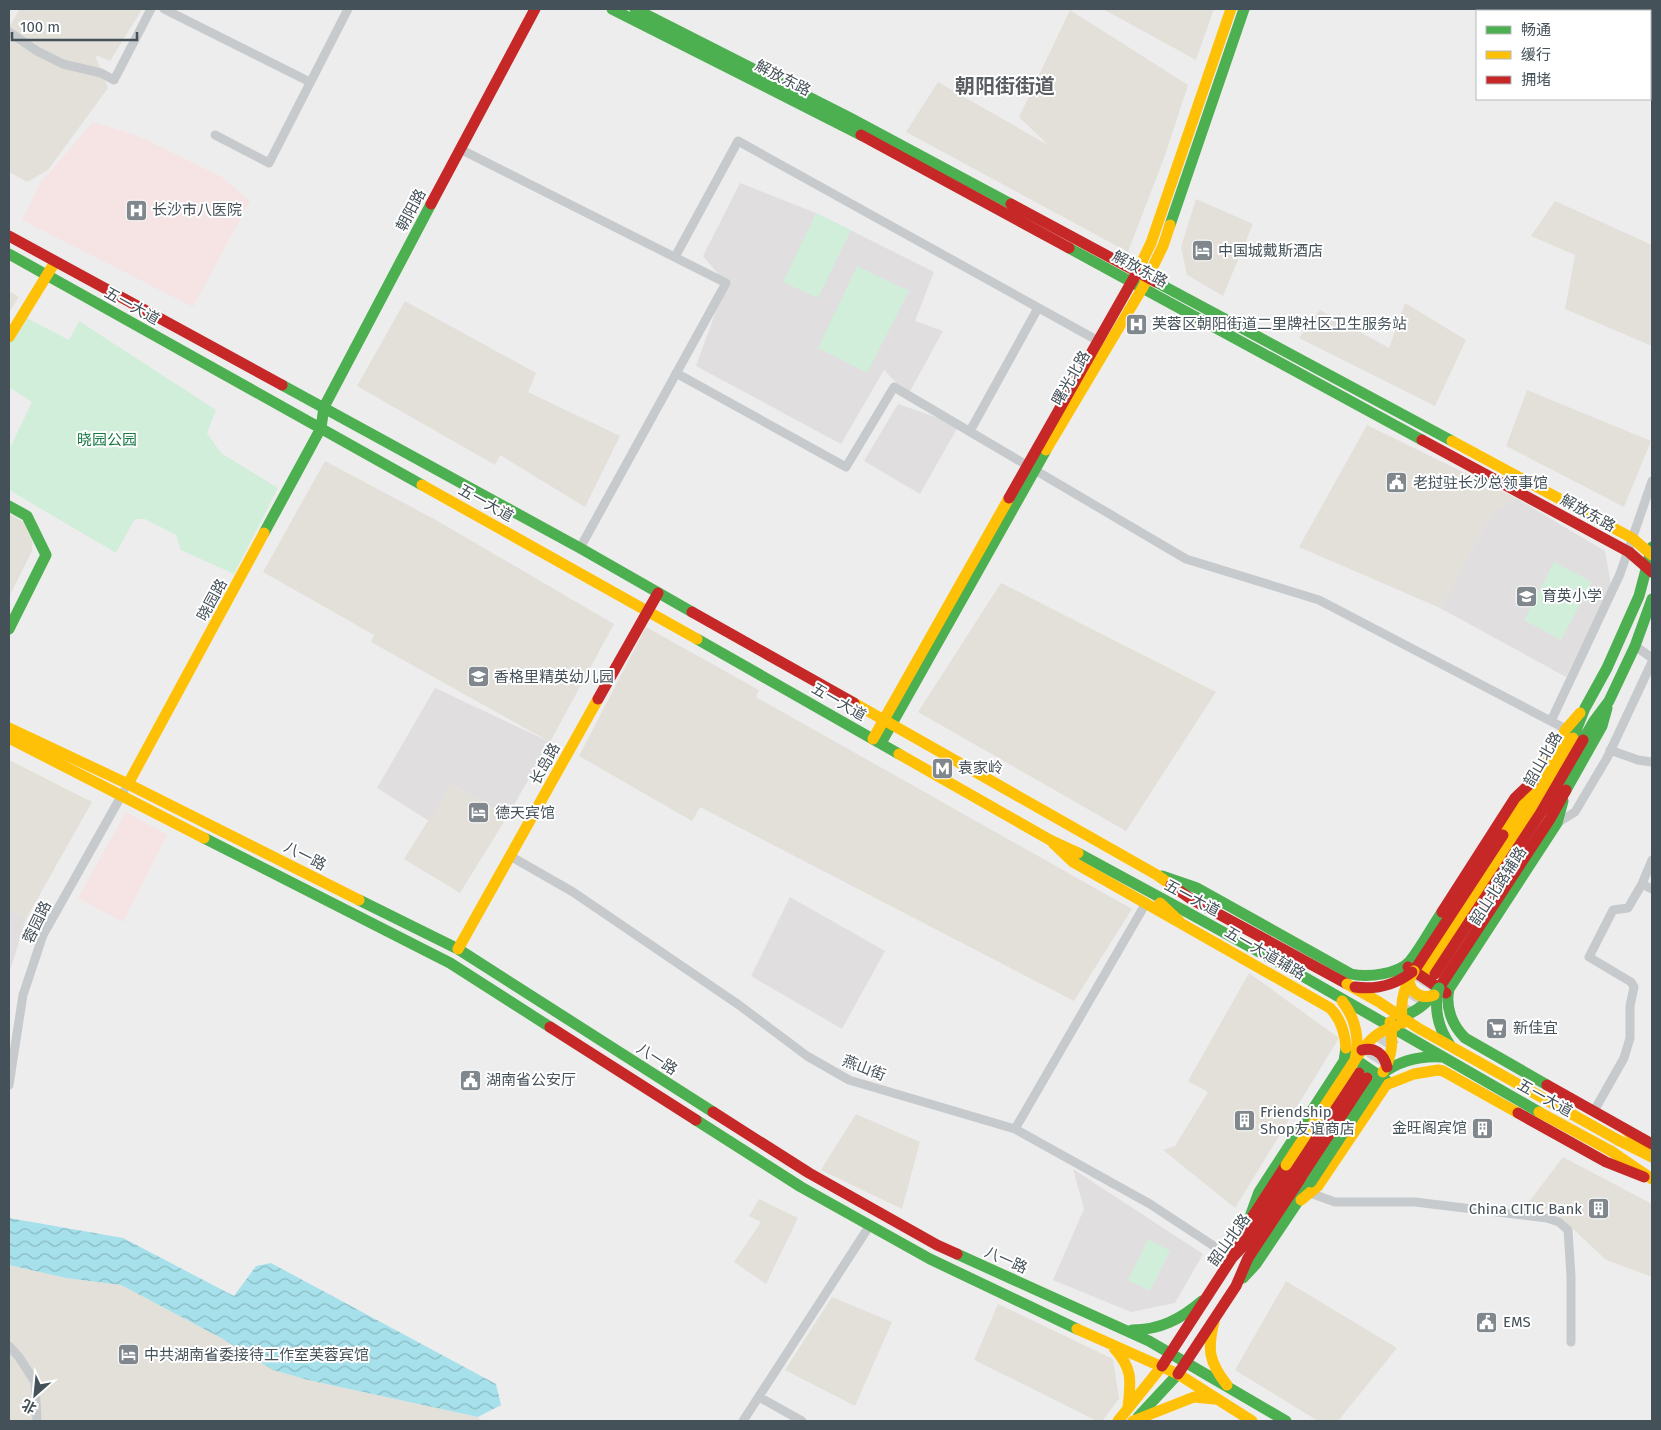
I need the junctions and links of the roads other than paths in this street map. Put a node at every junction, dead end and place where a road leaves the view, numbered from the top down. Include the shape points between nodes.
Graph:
1 (151, 9) edge
2 (164, 9) edge
3 (348, 9) edge
4 (529, 9) edge
5 (535, 9) edge
6 (612, 9) edge
7 (635, 9) edge
8 (1231, 9) edge
9 (1244, 9) edge
10 (9, 32) edge
11 (310, 82) junction
12 (215, 135) dead end
13 (460, 149) junction
14 (9, 236) edge
15 (9, 254) edge
16 (675, 257) junction
17 (55, 262) junction
18 (47, 275) junction
19 (1134, 277) junction
20 (1145, 283) junction
21 (1038, 308) junction
22 (9, 336) edge
23 (1102, 344) junction
24 (676, 373) junction
25 (322, 405) junction
26 (310, 422) junction
27 (321, 428) junction
28 (970, 431) junction
29 (1031, 467) junction
30 (1652, 481) edge
31 (9, 506) edge
32 (1632, 538) junction
33 (580, 548) junction
34 (1629, 552) junction
35 (1651, 552) edge
36 (1649, 570) edge
37 (658, 593) junction
38 (1652, 599) edge
39 (648, 611) junction
40 (9, 629) edge
41 (1635, 646) junction
42 (1652, 660) edge
43 (1609, 701) junction
44 (1585, 708) junction
45 (1551, 721) junction
46 (887, 722) junction
47 (9, 728) edge
48 (1566, 729) junction
49 (9, 738) edge
50 (877, 741) junction
51 (1610, 750) junction
52 (1652, 762) edge
53 (1540, 773) junction
54 (128, 784) junction
55 (122, 796) junction
56 (1553, 821) junction
57 (510, 856) junction
58 (1652, 860) edge
59 (1157, 875) junction
60 (1642, 884) junction
61 (1652, 889) edge
62 (1147, 898) junction
63 (1182, 916) junction
64 (458, 949) junction
65 (1409, 971) junction
66 (1358, 977) junction
67 (1346, 984) junction
68 (1440, 992) junction
69 (1337, 996) junction
70 (1379, 1002) junction
71 (1338, 1015) junction
72 (1403, 1022) junction
73 (1390, 1024) junction
74 (1460, 1034) junction
75 (1417, 1044) junction
76 (1452, 1047) junction
77 (1355, 1055) junction
78 (1441, 1063) junction
79 (1386, 1074) junction
80 (9, 1085) edge
81 (1594, 1111) junction
82 (1015, 1129) junction
83 (1625, 1129) junction
84 (1652, 1144) edge
85 (1652, 1153) edge
86 (1652, 1157) edge
87 (1652, 1180) edge
88 (1310, 1188) junction
89 (1249, 1222) junction
90 (870, 1226) junction
91 (1232, 1258) junction
92 (1236, 1286) junction
93 (1209, 1295) junction
94 (1215, 1318) junction
95 (1121, 1328) junction
96 (1571, 1342) dead end
97 (1111, 1345) junction
98 (9, 1346) edge
99 (1171, 1353) junction
100 (1186, 1362) junction
101 (1162, 1366) junction
102 (1178, 1374) junction
103 (1234, 1392) junction
104 (759, 1397) junction
105 (1218, 1400) junction
106 (1128, 1407) junction
107 (37, 1421) edge
108 (743, 1421) edge
109 (802, 1421) edge
110 (1118, 1421) edge
111 (1133, 1421) edge
112 (1252, 1421) edge
113 (1286, 1421) edge

1 - 10 street via 114,80 101,73 63,64
2 - 11 street
3 - 11 street
4 - 25 main road, 朝阳路
5 - 13 main road, 朝阳路
6 - 19 main road, 解放东路
7 - 19 main road, 解放东路 via 850,118
8 - 19 main road, 曙光北路 via 1151,243
9 - 20 main road, 曙光北路 via 1163,246
11 - 12 street via 269,163
13 - 16 street
13 - 25 main road, 朝阳路
14 - 17 main road, 五一大道
15 - 18 main road, 五一大道
16 - 21 street via 738,141
16 - 24 street via 726,283
17 - 18 main road
17 - 25 main road, 五一大道
18 - 22 main road
18 - 26 main road, 五一大道
19 - 20 main road, 解放东路
19 - 23 main road, 曙光北路
20 - 23 main road, 曙光北路
20 - 32 main road, 解放东路
20 - 34 main road, 解放东路
21 - 23 street
21 - 28 street
23 - 29 main road, 曙光北路
24 - 28 street via 846,467 894,387
24 - 33 street
25 - 26 main road, 朝阳路
25 - 27 main road, 朝阳路
25 - 33 main road, 五一大道
26 - 27 main road, 五一大道
27 - 39 main road, 五一大道
27 - 54 main road, 晓园路
28 - 29 street
29 - 45 street via 1186,559 1319,600
29 - 46 main road, 曙光北路
30 - 32 street
31 - 40 main road via 28,516 46,555
32 - 34 street
32 - 35 main road, 解放东路
33 - 37 main road, 五一大道
34 - 36 main road, 解放东路
34 - 45 street
35 - 36 main road, 韶山北路
36 - 44 main road, 韶山北路
37 - 39 main road, 长岛路
37 - 46 main road, 五一大道
38 - 41 main road, 韶山北路
39 - 50 main road, 五一大道
39 - 57 main road, 长岛路
41 - 42 street
41 - 43 main road, 韶山北路
42 - 51 street
43 - 44 main road, 韶山北路 via 1540,814 1431,972 1532,808 1575,734
43 - 56 main road via 1602,726 1566,790
44 - 48 main road
45 - 48 street
46 - 50 main road, 曙光北路
46 - 59 main road, 五一大道
47 - 54 main road, 八一路
48 - 53 main road
49 - 55 main road, 八一路
50 - 62 main road, 五一大道 via 1078,853
51 - 52 street
51 - 56 street via 1574,812
53 - 65 main road via 1523,804
53 - 65 main road via 1515,798 1412,958
54 - 55 street, 蓉园路
54 - 64 main road, 八一路
55 - 80 street, 蓉园路 via 43,935 24,995
55 - 90 main road, 八一路 via 450,963 801,1187
56 - 68 main road
57 - 64 main road, 长岛路
57 - 82 street, 燕山街 via 573,892 739,1005 807,1056 849,1080
58 - 60 street
59 - 66 main road, 五一大道辅路 via 1197,888
59 - 67 main road, 五一大道 via 1191,899
60 - 61 street
60 - 81 street via 1628,908 1613,910 1589,957 1632,982 1634,987 1630,1006 1630,1038 1624,1058
62 - 63 main road, 五一大道
62 - 82 street
63 - 69 main road, 五一大道, bridge
63 - 71 main road, 五一大道辅路
64 - 95 main road, 八一路 via 809,1173 937,1245
65 - 66 main road via 1397,969
65 - 67 main road, bridge via 1403,979 1373,988
65 - 68 main road
65 - 68 main road, bridge via 1409,986 1418,996 1426,998
65 - 72 main road, bridge via 1401,1002
66 - 71 main road
67 - 70 main road, 五一大道, bridge
68 - 72 main road, bridge
68 - 74 main road
68 - 76 main road, bridge via 1436,1001 1437,1013 1443,1034
69 - 73 main road, 五一大道, bridge
69 - 77 main road, bridge via 1348,1008 1354,1022 1358,1042
70 - 72 main road, 五一大道, bridge
70 - 73 main road, bridge via 1387,1012
71 - 77 main road
72 - 73 main road, bridge
72 - 75 main road, bridge
72 - 76 main road, 五一大道, bridge
73 - 75 main road, 五一大道, bridge
73 - 77 main road, bridge via 1374,1034
73 - 79 main road, bridge via 1392,1054
74 - 78 main road
74 - 81 main road
75 - 78 main road, 五一大道, bridge
76 - 86 main road, 五一大道, bridge
77 - 79 main road
77 - 79 main road, bridge via 1368,1048 1377,1051 1384,1058
77 - 89 main road, bridge
77 - 89 main road via 1342,1066 1259,1192
78 - 79 main road, bridge via 1429,1057 1392,1066
78 - 87 main road, 五一大道, bridge via 1611,1152
78 - 87 main road via 1606,1162
79 - 88 main road, bridge
81 - 83 main road
82 - 91 street, 燕山街 via 1150,1204
83 - 84 main road
83 - 85 main road
88 - 92 main road via 1256,1264
88 - 96 street via 1335,1202 1415,1202 1559,1222 1568,1230
89 - 91 main road
90 - 97 main road, 八一路 via 930,1259
90 - 104 street
91 - 92 main road, 韶山北路 via 1247,1242 1363,1076 1248,1258
91 - 93 main road, 韶山北路
92 - 94 main road, 韶山北路
93 - 95 main road via 1170,1324 1150,1330
93 - 99 main road, 韶山北路
94 - 100 main road, 韶山北路
94 - 103 main road via 1210,1339 1211,1362
95 - 99 main road, 八一路
97 - 101 main road, 八一路
97 - 106 main road via 1130,1370
98 - 107 street via 35,1382
99 - 100 main road, 八一路
99 - 101 main road, 韶山北路
100 - 102 main road, 韶山北路
100 - 103 main road, 八一路
101 - 102 main road, 八一路
101 - 106 main road, 韶山北路
102 - 105 main road, 八一路
102 - 111 main road, 韶山北路
103 - 113 main road, 八一路
104 - 108 street
104 - 109 street
105 - 111 main road via 1194,1397
105 - 112 main road, 八一路
106 - 110 main road, 韶山北路

